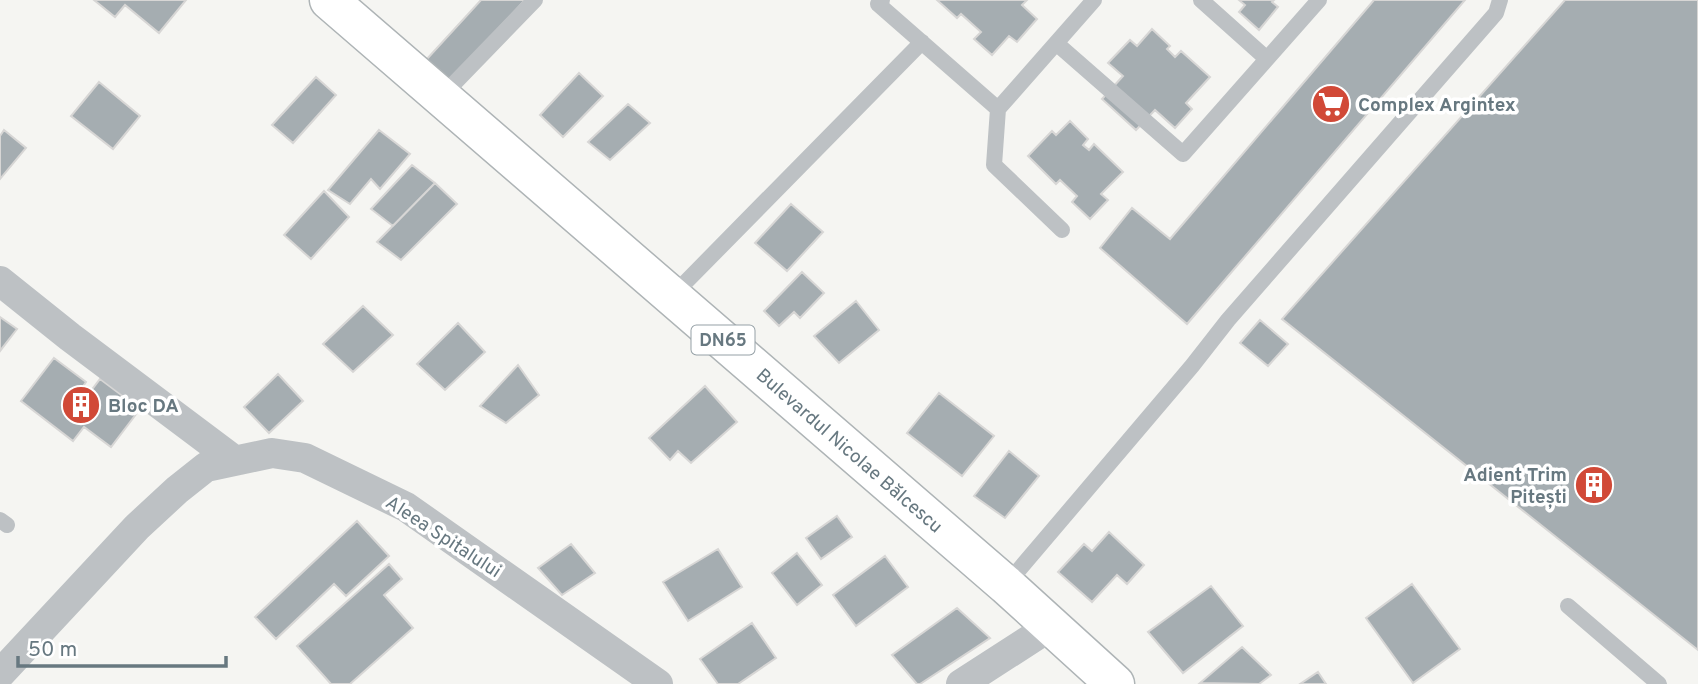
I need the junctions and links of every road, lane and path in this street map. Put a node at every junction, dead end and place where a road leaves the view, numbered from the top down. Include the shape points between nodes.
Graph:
1 (329, 0) edge
2 (535, 0) edge
3 (882, 0) edge
4 (1094, 0) edge
5 (1201, 0) edge
6 (1319, 0) edge
7 (1500, 0) edge
8 (922, 43) junction
9 (1056, 43) junction
10 (1267, 59) junction
11 (441, 97) junction
12 (998, 109) junction
13 (1062, 230) dead end
14 (0, 281) edge
15 (672, 296) junction
16 (234, 460) junction
17 (1006, 585) junction
18 (1568, 606) dead end
19 (1052, 626) junction
20 (0, 674) edge
21 (658, 684) edge
22 (961, 684) edge
23 (1115, 684) edge
24 (1659, 684) edge

1 - 11 main road, Bulevardul Nicolae Bălcescu / DN65
2 - 11 lane
3 - 8 lane via 878,4
4 - 9 lane
5 - 10 lane
6 - 10 lane
7 - 17 lane via 1496,13 1228,320
8 - 12 lane
8 - 15 lane
9 - 10 lane via 1183,154
9 - 12 lane
11 - 15 main road, Bulevardul Nicolae Bălcescu / DN65
12 - 13 lane via 994,165
14 - 16 street
15 - 17 main road, Bulevardul Nicolae Bălcescu / DN65
16 - 20 street, Aleea Spitalului via 206,467 177,490
16 - 21 street, Aleea Spitalului via 272,453 305,458 406,507
17 - 19 main road, Bulevardul Nicolae Bălcescu / DN65
18 - 24 lane
19 - 22 street
19 - 23 main road, Bulevardul Nicolae Bălcescu / DN65

